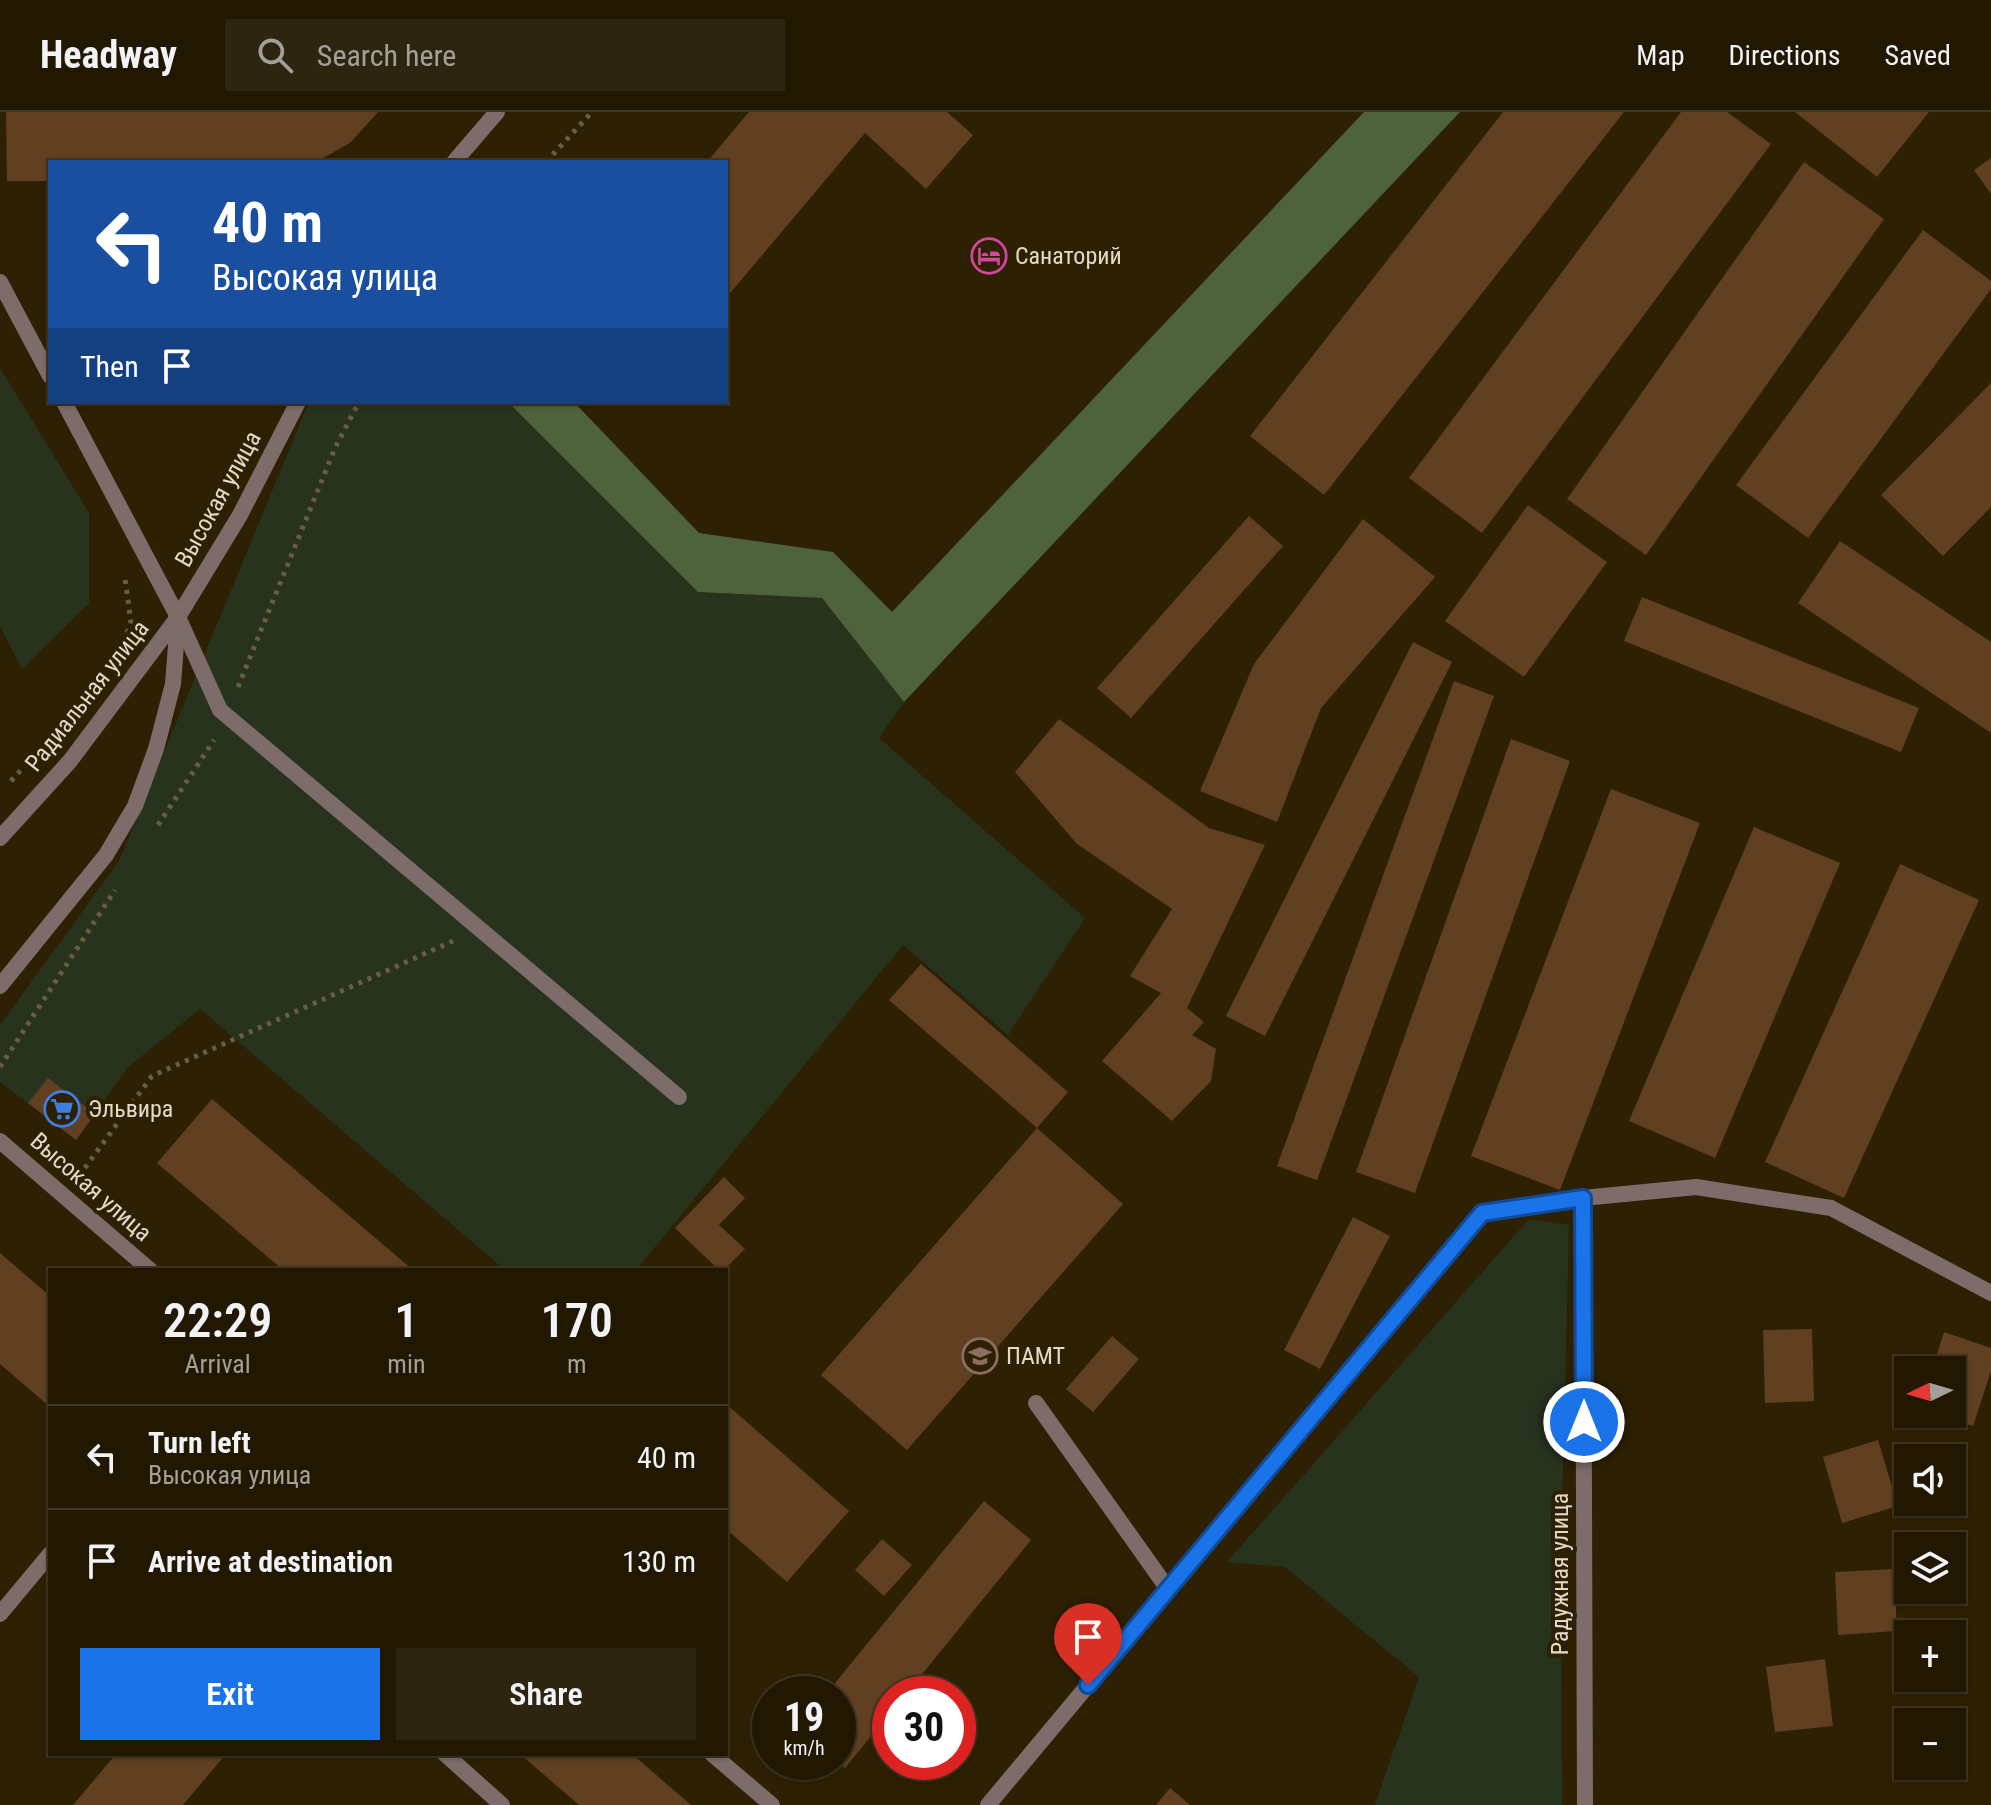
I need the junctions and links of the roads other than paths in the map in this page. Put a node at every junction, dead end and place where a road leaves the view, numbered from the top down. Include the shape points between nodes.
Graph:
1 (497, 112) edge
2 (456, 160) edge
3 (0, 282) edge
4 (48, 372) edge
5 (65, 404) edge
6 (297, 404) edge
7 (178, 617) junction
8 (0, 838) edge
9 (0, 986) edge
10 (679, 1097) dead end
11 (0, 1141) edge
12 (1583, 1198) junction
13 (148, 1268) edge
14 (1991, 1293) edge
15 (1036, 1403) dead end
16 (48, 1556) edge
17 (1168, 1589) junction
18 (0, 1614) edge
19 (447, 1756) edge
20 (714, 1756) edge
21 (502, 1805) edge
22 (772, 1805) edge
23 (988, 1805) edge
24 (1585, 1805) edge

1 - 2 street
3 - 4 street
5 - 7 street
6 - 7 street, Высокая улица via 240,515
7 - 8 street, Радиальная улица via 70,761
7 - 9 street via 173,684 135,806 106,855
7 - 10 street via 220,710
11 - 13 street, Высокая улица
12 - 14 street via 1696,1187 1831,1208
12 - 17 street via 1482,1213
12 - 24 street, Радужная улица
15 - 17 street
16 - 18 street
17 - 23 street
19 - 21 street
20 - 22 street

